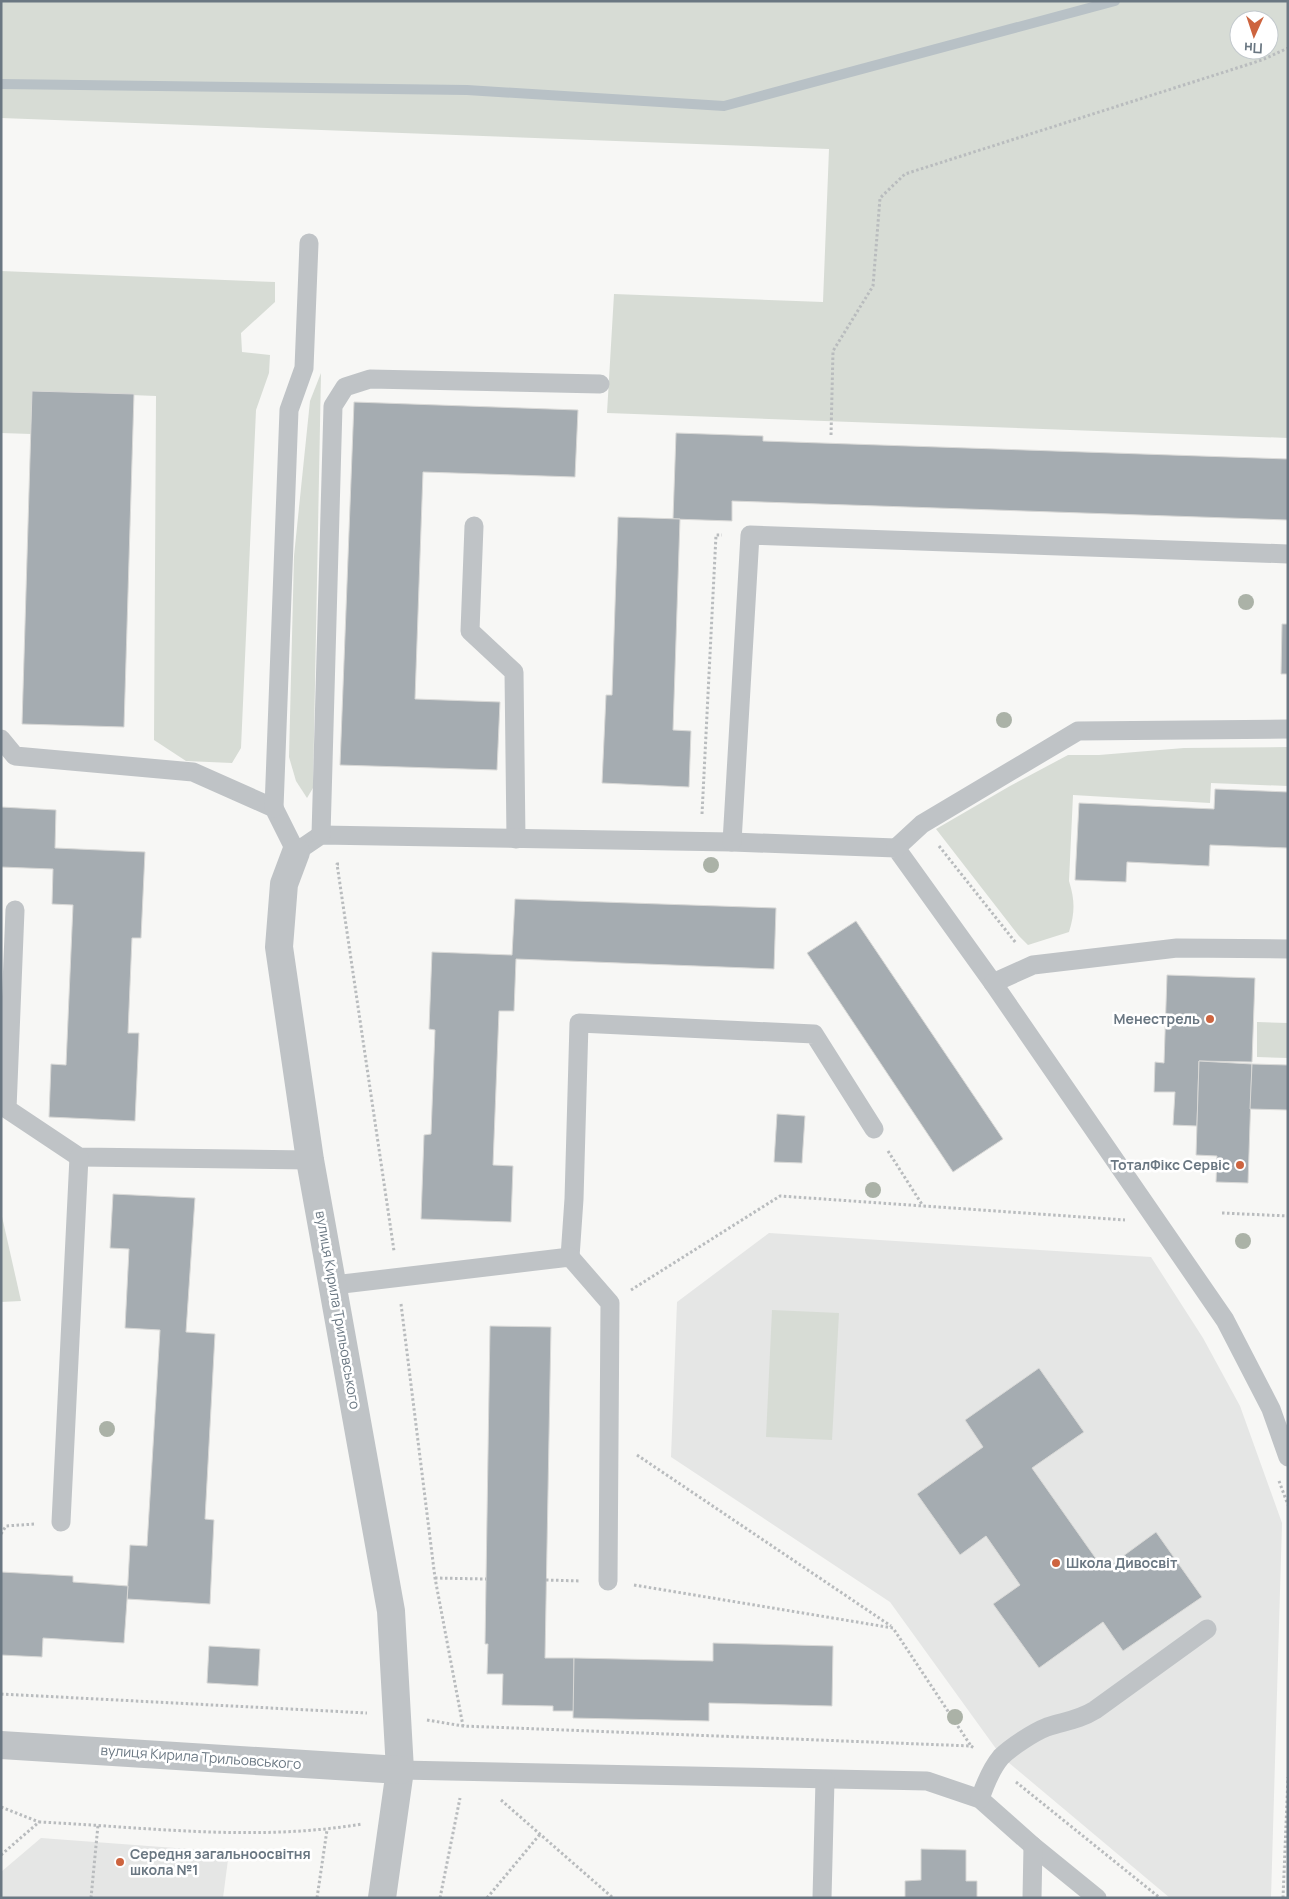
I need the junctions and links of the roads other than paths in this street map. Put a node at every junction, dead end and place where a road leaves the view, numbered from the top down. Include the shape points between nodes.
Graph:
1 (309, 243) dead end
2 (600, 384) dead end
3 (474, 526) dead end
4 (1288, 554) edge
5 (1288, 729) edge
6 (1, 739) edge
7 (274, 808) junction
8 (321, 835) junction
9 (516, 839) junction
10 (732, 842) junction
11 (896, 848) junction
12 (296, 852) junction
13 (15, 910) dead end
14 (1288, 949) edge
15 (993, 983) junction
16 (874, 1129) road end
17 (79, 1157) junction
18 (310, 1160) junction
19 (570, 1257) junction
20 (334, 1285) junction
21 (1288, 1457) edge
22 (61, 1522) road end
23 (608, 1581) road end
24 (1207, 1629) dead end
25 (1, 1744) edge
26 (400, 1770) junction
27 (825, 1780) junction
28 (980, 1799) junction
29 (1033, 1846) junction
30 (382, 1898) edge
31 (822, 1898) edge
32 (1032, 1898) edge
33 (1098, 1898) edge

1 - 7 lane via 304,368 289,410
2 - 8 lane via 370,379 345,387 333,406
3 - 9 lane via 470,631 514,672
4 - 10 lane via 750,535
5 - 11 lane via 1078,731 922,824
6 - 7 lane via 16,756 193,772
7 - 12 lane
8 - 9 lane
8 - 12 lane
9 - 10 lane
10 - 11 lane
11 - 15 lane
12 - 18 street, вулиця Кирила Трильовського via 284,884 278,948
13 - 17 lane via 7,1109
14 - 15 lane via 1177,948 1033,965
15 - 21 lane via 1225,1320 1270,1410
16 - 19 lane via 814,1034 579,1023
17 - 18 lane
17 - 22 lane
18 - 20 street, вулиця Кирила Трильовського
19 - 20 lane
19 - 23 lane via 610,1303
20 - 26 street, вулиця Кирила Трильовського via 391,1611
24 - 28 lane via 1095,1710 1038,1732 1002,1757 986,1782
25 - 26 street, вулиця Кирила Трильовського
26 - 27 lane
26 - 30 street, вулиця Кирила Трильовського
27 - 28 lane via 928,1781
27 - 31 lane
28 - 29 lane
29 - 32 lane
29 - 33 lane

